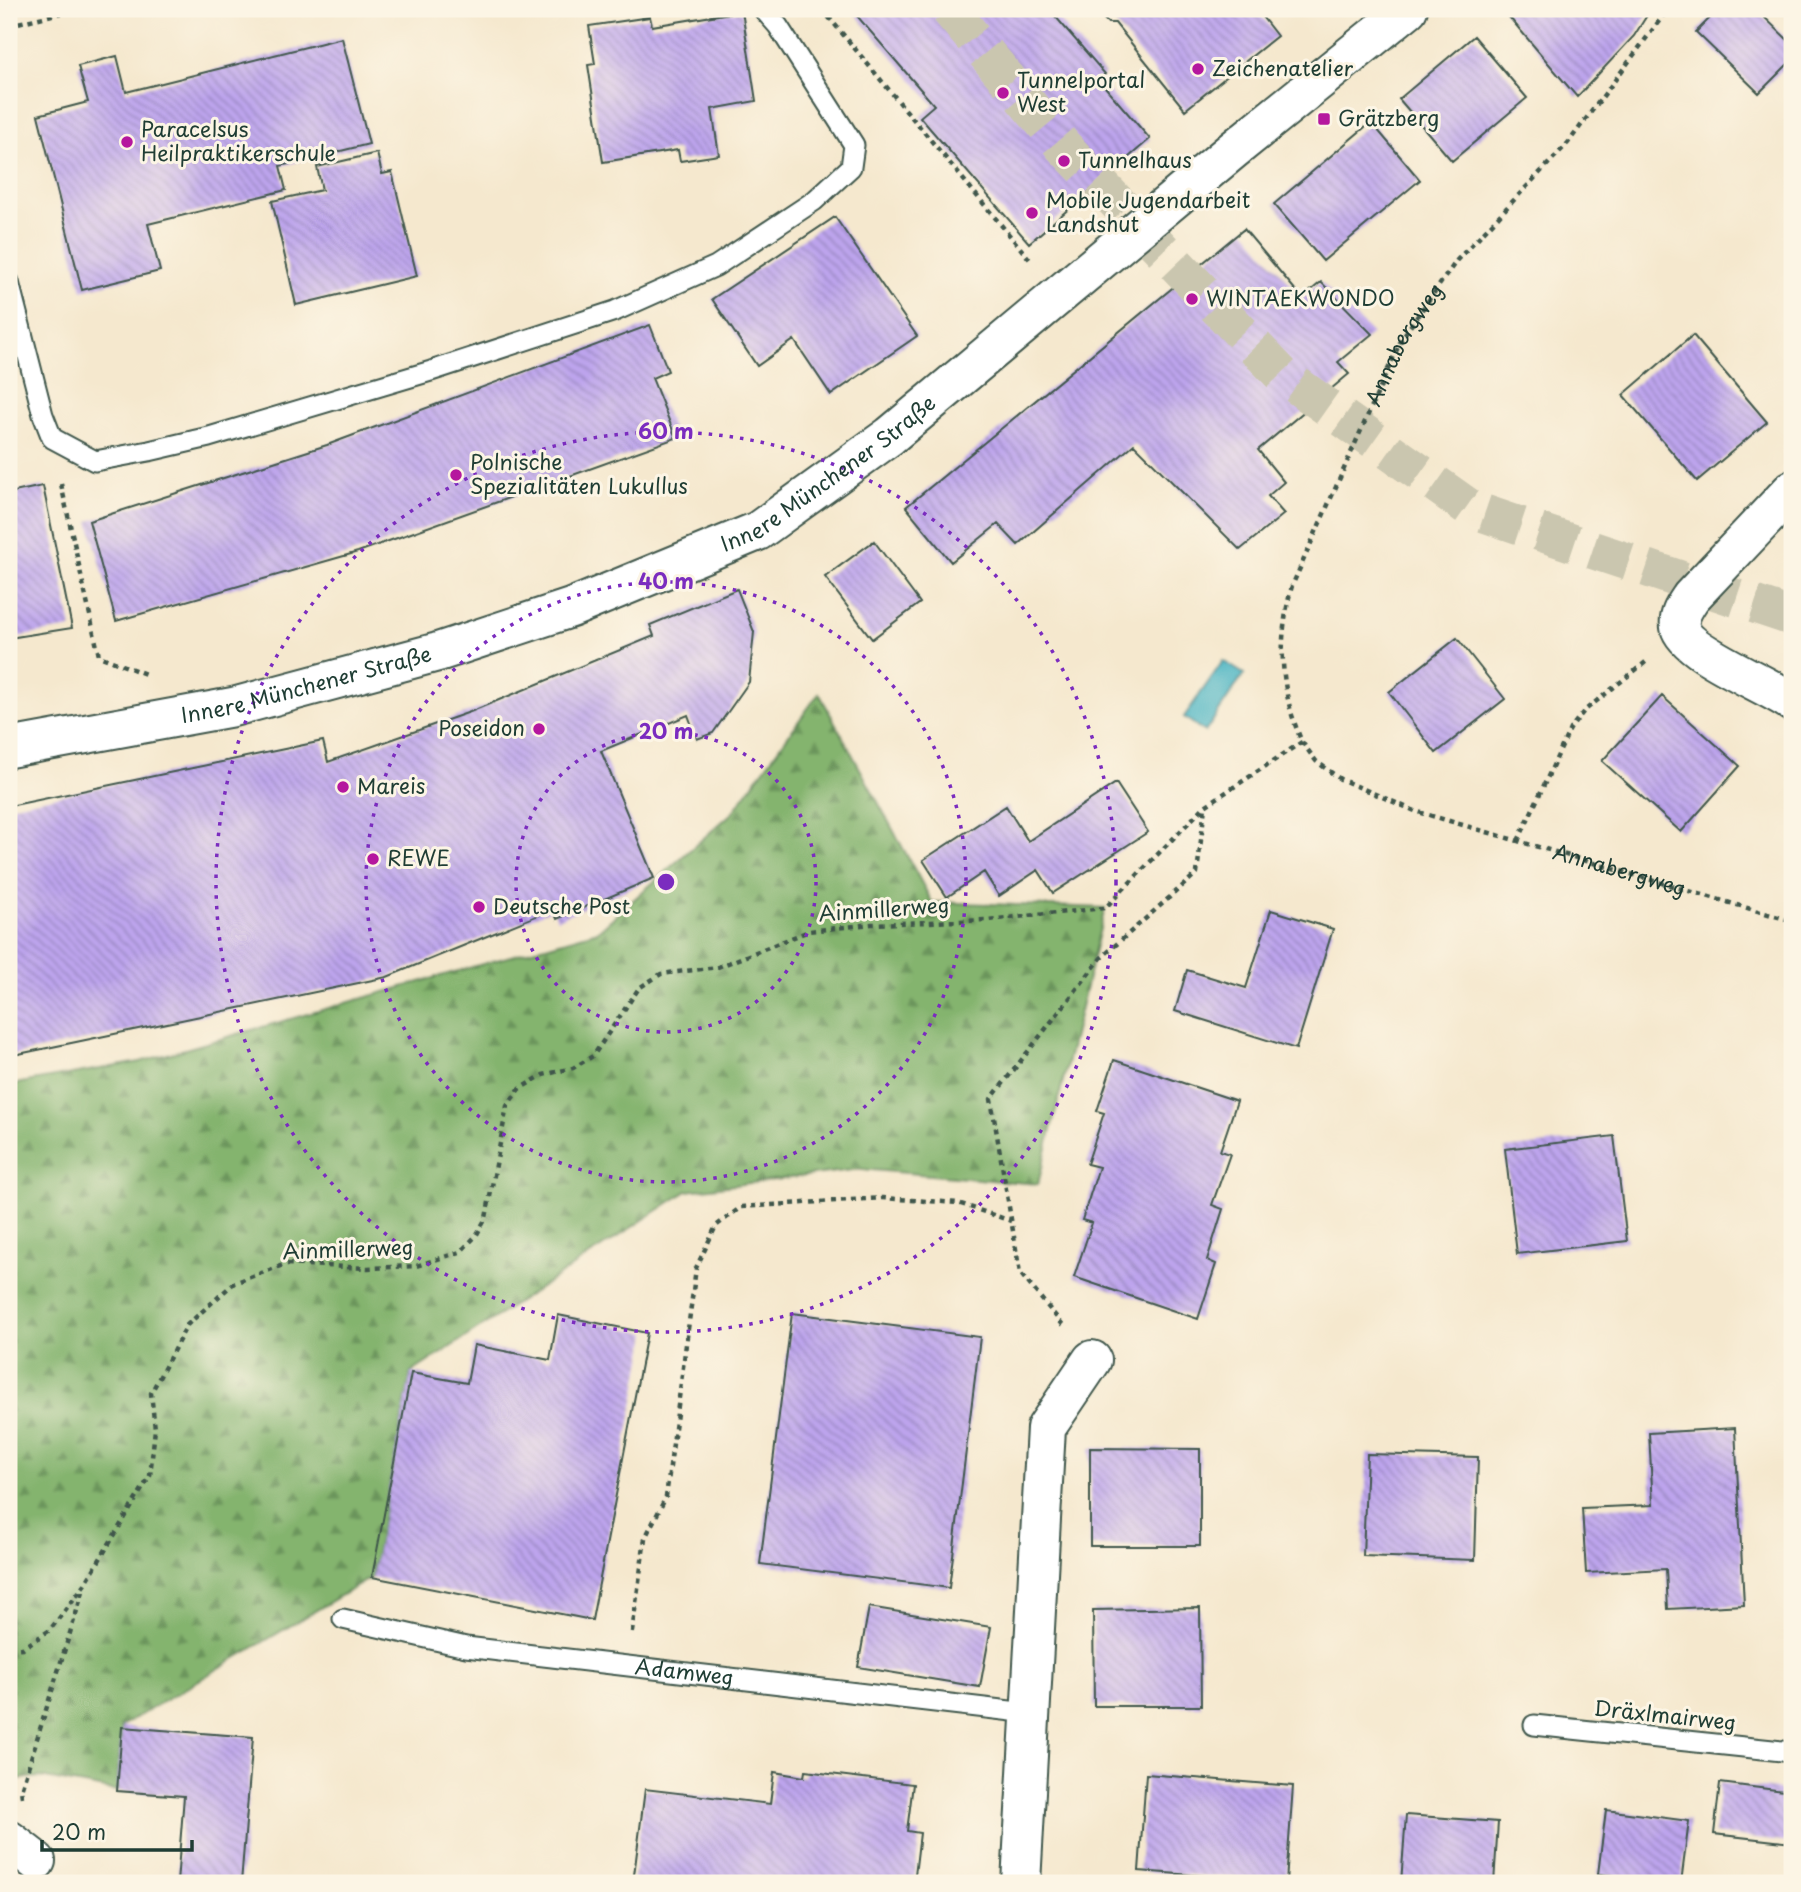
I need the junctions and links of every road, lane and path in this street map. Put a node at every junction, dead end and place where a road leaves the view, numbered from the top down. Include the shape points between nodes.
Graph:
1 (78, 9) edge
2 (764, 9) edge
3 (822, 9) edge
4 (1408, 9) edge
5 (1668, 9) edge
6 (9, 25) edge
7 (9, 282) edge
8 (1059, 294) junction
9 (52, 438) junction
10 (1792, 490) edge
11 (1684, 635) junction
12 (160, 680) dead end
13 (1792, 702) edge
14 (1302, 742) junction
15 (9, 748) edge
16 (1205, 806) junction
17 (1518, 841) junction
18 (1792, 921) edge
19 (1011, 1221) junction
20 (1092, 1360) joint
21 (85, 1584) junction
22 (343, 1619) dead end
23 (9, 1649) edge
24 (628, 1666) junction
25 (1028, 1713) junction
26 (1534, 1725) dead end
27 (1792, 1752) edge
28 (22, 1850) edge
29 (1021, 1883) edge

1 - 6 path
2 - 9 lane via 853,145 851,167 814,201 716,266 615,311 209,437 95,461
3 - 8 path
4 - 8 street, Innere Münchener Straße
5 - 14 path, Annabergweg via 1567,143 1457,260 1402,338 1284,613 1283,676 1290,715
7 - 9 lane
8 - 15 street, Innere Münchener Straße via 890,436 758,531 571,608 438,652 233,707
9 - 12 path via 99,656
10 - 11 street via 1691,597 1681,612
11 - 13 street via 1722,664
11 - 17 path via 1584,711 1570,729
14 - 16 path
14 - 17 path, Annabergweg via 1316,761 1340,779 1415,811
16 - 19 path via 1197,873 1101,958 992,1099
16 - 21 path, Ainmillerweg via 1105,908 809,931 718,967 661,974 639,988 593,1055 573,1068 535,1079 519,1089 507,1105 486,1218 476,1237 460,1252 416,1266 286,1264 234,1283 187,1325 150,1393 155,1429 150,1476
17 - 18 path, Annabergweg
19 - 20 path via 1020,1273
19 - 24 path via 958,1203 882,1198 741,1207 716,1226 696,1269 666,1497 645,1538
20 - 25 street via 1046,1429
21 - 23 path, Ainmillerweg via 50,1630 23,1648
21 - 28 path via 21,1790
22 - 24 lane, Adamweg via 466,1647
24 - 25 lane, Adamweg
25 - 29 street
26 - 27 lane, Dräxlmairweg

